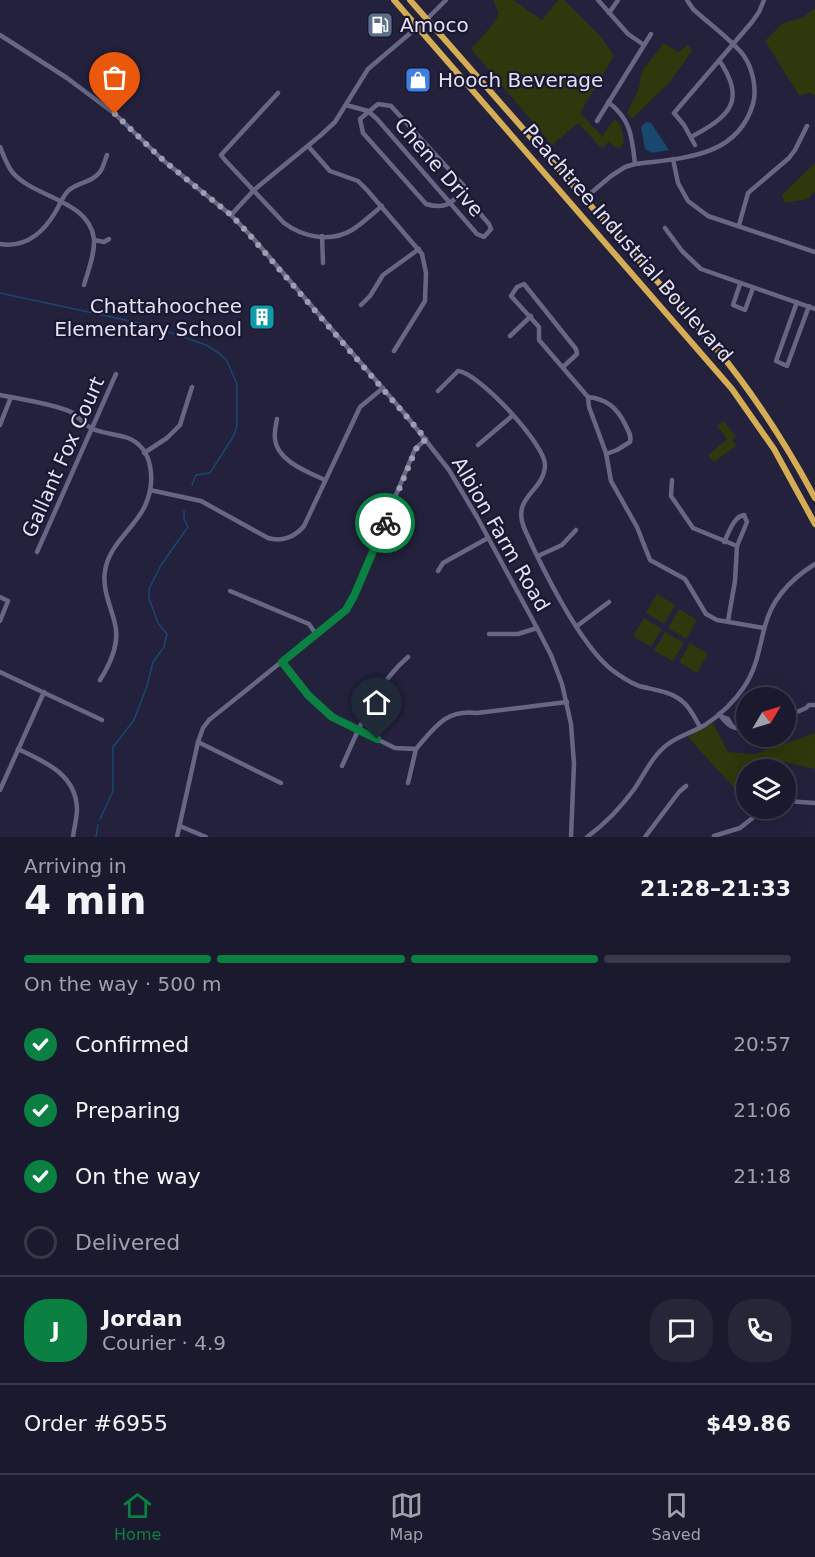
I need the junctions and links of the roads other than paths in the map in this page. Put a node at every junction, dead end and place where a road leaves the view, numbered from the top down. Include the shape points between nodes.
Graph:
1 (394, 0) edge
2 (411, 0) edge
3 (446, 0) edge
4 (598, 0) edge
5 (618, 0) edge
6 (687, 0) edge
7 (764, 0) edge
8 (609, 13) junction
9 (427, 19) junction
10 (416, 26) junction
11 (651, 34) dead end
12 (0, 35) edge
13 (644, 45) junction
14 (732, 45) junction
15 (719, 60) junction
16 (278, 93) dead end
17 (608, 102) junction
18 (346, 105) junction
19 (368, 111) junction
20 (597, 121) dead end
21 (807, 126) dead end
22 (691, 137) junction
23 (695, 145) dead end
24 (308, 146) junction
25 (0, 147) edge
26 (107, 155) dead end
27 (673, 159) junction
28 (635, 164) junction
29 (254, 190) junction
30 (464, 191) junction
31 (585, 198) junction
32 (61, 202) junction
33 (450, 204) junction
34 (382, 206) junction
35 (231, 215) junction
36 (739, 225) junction
37 (665, 228) dead end
38 (322, 236) junction
39 (109, 239) dead end
40 (94, 240) junction
41 (0, 244) edge
42 (419, 249) junction
43 (815, 252) edge
44 (323, 264) dead end
45 (740, 284) junction
46 (84, 285) dead end
47 (753, 288) junction
48 (797, 302) junction
49 (361, 305) dead end
50 (808, 306) junction
51 (815, 309) edge
52 (531, 316) junction
53 (510, 336) dead end
54 (394, 351) dead end
55 (563, 367) junction
56 (116, 374) dead end
57 (192, 387) dead end
58 (383, 388) junction
59 (438, 391) dead end
60 (0, 395) edge
61 (11, 397) junction
62 (588, 397) junction
63 (512, 416) junction
64 (277, 419) dead end
65 (0, 425) edge
66 (93, 429) junction
67 (426, 439) junction
68 (478, 445) dead end
69 (144, 453) junction
70 (606, 454) junction
71 (325, 480) junction
72 (672, 480) dead end
73 (150, 490) junction
74 (815, 498) edge
75 (815, 524) edge
76 (576, 530) dead end
77 (488, 538) junction
78 (724, 542) junction
79 (737, 546) junction
80 (37, 552) dead end
81 (538, 556) junction
82 (815, 564) edge
83 (438, 571) dead end
84 (230, 591) dead end
85 (0, 597) edge
86 (609, 602) dead end
87 (0, 621) edge
88 (728, 621) junction
89 (577, 626) junction
90 (537, 628) junction
91 (764, 628) junction
92 (316, 634) junction
93 (489, 634) dead end
94 (408, 657) dead end
95 (282, 662) junction
96 (0, 672) edge
97 (100, 680) dead end
98 (44, 692) junction
99 (567, 702) junction
100 (815, 705) edge
101 (796, 712) edge
102 (721, 715) junction
103 (102, 720) dead end
104 (700, 727) junction
105 (736, 727) edge
106 (359, 729) junction
107 (198, 742) junction
108 (416, 749) junction
109 (18, 750) junction
110 (342, 766) dead end
111 (281, 783) dead end
112 (408, 783) dead end
113 (686, 786) dead end
114 (0, 789) edge
115 (796, 802) edge
116 (815, 803) edge
117 (751, 819) edge
118 (180, 826) junction
119 (714, 836) edge
120 (73, 837) edge
121 (177, 837) edge
122 (206, 837) edge
123 (571, 837) edge
124 (587, 837) edge
125 (645, 837) edge

1 - 10 highway, Peachtree Industrial Boulevard
2 - 9 highway, Peachtree Industrial Boulevard
3 - 9 street
4 - 8 street
5 - 8 street
6 - 14 street
7 - 14 street
8 - 13 street
9 - 10 street
9 - 31 highway, Peachtree Industrial Boulevard
10 - 18 street via 368,69
10 - 75 highway, Peachtree Industrial Boulevard via 732,389 774,449
11 - 13 street
12 - 35 street, Albion Farm Road via 87,92
13 - 17 street
14 - 15 street
14 - 27 street via 744,56 752,74 755,97 748,119 719,147
15 - 22 street via 675,113
15 - 22 street via 733,85 732,102 716,124
16 - 29 street via 222,155
17 - 20 street
17 - 28 street via 620,111 630,128
18 - 19 street
18 - 24 street via 335,122
19 - 30 street via 378,104 391,106 464,186
19 - 33 street, Chene Drive
19 - 33 street via 360,119 363,133 426,204 438,208
21 - 36 street via 789,159 748,193
22 - 23 street
24 - 29 street
24 - 34 street via 330,171 358,181
25 - 32 street via 14,173
26 - 32 street via 100,172 74,185
27 - 28 street
27 - 36 street via 678,183 688,201 708,216
28 - 31 street via 611,176
29 - 35 street
29 - 38 street via 294,231 310,237
30 - 33 street
30 - 33 street, Chene Drive via 489,224 489,234 477,234
31 - 74 highway, Peachtree Industrial Boulevard via 749,389
32 - 40 street via 87,222
32 - 41 street via 40,234 17,244
34 - 38 street via 347,233
34 - 42 street
35 - 58 street, Albion Farm Road
36 - 43 street
37 - 45 street via 696,267
38 - 44 street
39 - 40 street
40 - 46 street
42 - 49 street via 382,275
42 - 54 street via 426,273 426,301
45 - 47 street
45 - 47 street via 733,305 745,310
47 - 48 street
48 - 50 street
48 - 50 street via 776,362 787,366
50 - 51 street
52 - 53 street
52 - 55 street via 539,327 539,340
52 - 55 street via 511,296 520,285 524,284 576,349 577,354
55 - 62 street
56 - 66 street, Gallant Fox Court
57 - 69 street via 180,425
58 - 67 street, Albion Farm Road
58 - 71 street via 360,407
59 - 63 street via 458,370 465,371
60 - 61 street
61 - 65 street
61 - 66 street via 70,412
62 - 70 street
62 - 70 street via 599,398 618,411 630,434 630,442
63 - 68 street
63 - 81 street via 535,441 545,463 540,481 523,501 521,512
64 - 71 street via 275,440 280,452 298,467
66 - 69 street via 128,438
66 - 80 street, Gallant Fox Court
67 - 77 street, Albion Farm Road via 449,470
67 - 92 street via 416,449 354,596 346,610
69 - 73 street via 150,467
70 - 88 street via 611,481 650,560 685,579 706,614
71 - 73 street via 301,530 276,540 201,501
72 - 78 street via 671,496 693,528
73 - 97 street via 141,513 106,564 106,593 116,637 110,664
76 - 81 street via 562,545
77 - 83 street via 443,563
77 - 90 street, Albion Farm Road
78 - 79 street
78 - 79 street via 736,518 744,515 747,522
79 - 88 street
81 - 89 street
82 - 91 street via 778,596
84 - 92 street via 309,624
85 - 87 street via 8,601
86 - 89 street
88 - 91 street
89 - 104 street via 610,668 638,685 673,695 683,702
90 - 93 street via 518,634
90 - 99 street, Albion Farm Road
91 - 102 street via 753,673
92 - 95 street
94 - 106 street via 388,675
95 - 106 street via 319,706 332,717
95 - 107 street via 209,720
96 - 98 street
98 - 103 street
98 - 109 street
99 - 108 street via 477,713 464,711 448,716
99 - 123 street, Albion Farm Road via 574,764
100 - 101 street
102 - 104 street
102 - 105 street
104 - 124 street via 662,749 617,809
106 - 108 street via 395,748
106 - 110 street
107 - 111 street
107 - 118 street
108 - 112 street
109 - 114 street
109 - 120 street via 56,769 71,784 77,808
113 - 125 street
115 - 116 street
117 - 119 street via 740,828
118 - 121 street
118 - 122 street

